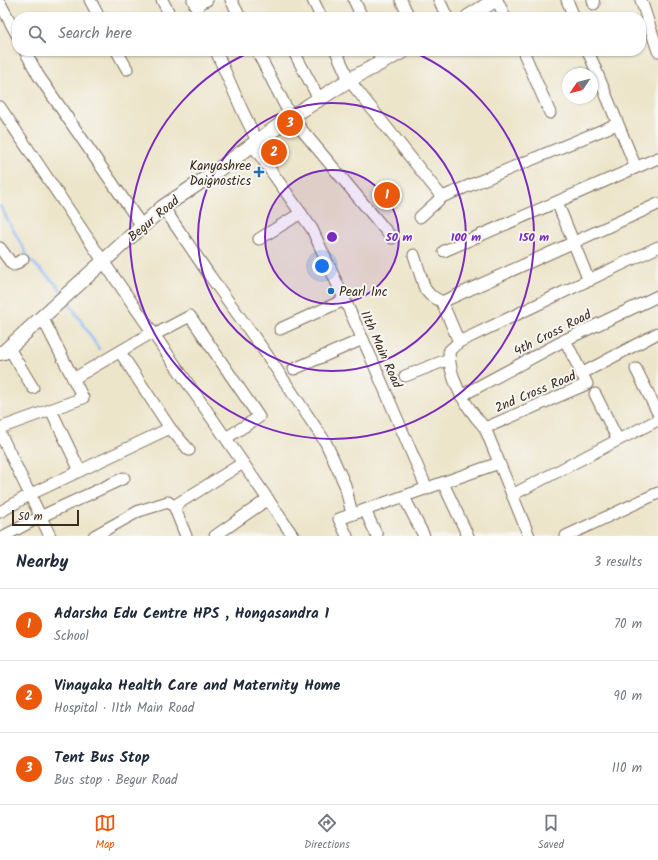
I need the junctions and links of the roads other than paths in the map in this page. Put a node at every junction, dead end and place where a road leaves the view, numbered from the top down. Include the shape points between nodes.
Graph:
1 (90, 0) edge
2 (162, 0) edge
3 (207, 0) edge
4 (231, 0) edge
5 (313, 0) edge
6 (354, 0) edge
7 (402, 0) edge
8 (439, 0) edge
9 (496, 0) edge
10 (567, 0) edge
11 (641, 0) edge
12 (0, 3) edge
13 (194, 3) edge
14 (96, 12) edge
15 (168, 12) edge
16 (198, 12) edge
17 (237, 12) edge
18 (319, 12) edge
19 (360, 12) edge
20 (406, 12) edge
21 (445, 12) edge
22 (476, 12) edge
23 (502, 12) edge
24 (572, 12) edge
25 (645, 12) edge
26 (646, 15) edge
27 (12, 26) edge
28 (658, 51) edge
29 (28, 56) edge
30 (120, 56) edge
31 (218, 56) edge
32 (260, 56) edge
33 (296, 56) edge
34 (338, 56) edge
35 (525, 56) edge
36 (590, 56) edge
37 (380, 57) edge
38 (127, 69) dead end
39 (349, 80) junction
40 (319, 99) junction
41 (0, 107) edge
42 (550, 113) dead end
43 (291, 117) junction
44 (617, 124) junction
45 (255, 142) junction
46 (658, 158) edge
47 (633, 168) junction
48 (442, 197) junction
49 (557, 202) junction
50 (658, 204) edge
51 (163, 207) junction
52 (301, 213) junction
53 (420, 217) dead end
54 (142, 226) junction
55 (259, 238) dead end
56 (392, 238) dead end
57 (573, 243) junction
58 (658, 247) edge
59 (0, 248) edge
60 (444, 251) dead end
61 (414, 255) dead end
62 (23, 259) dead end
63 (103, 262) junction
64 (589, 280) junction
65 (658, 296) edge
66 (344, 300) junction
67 (442, 302) junction
68 (42, 317) junction
69 (280, 329) dead end
70 (658, 333) edge
71 (153, 334) junction
72 (363, 339) junction
73 (565, 340) junction
74 (459, 342) junction
75 (4, 351) edge
76 (120, 352) junction
77 (449, 360) junction
78 (294, 369) dead end
79 (636, 369) dead end
80 (581, 374) junction
81 (405, 376) dead end
82 (74, 379) junction
83 (33, 388) dead end
84 (595, 394) dead end
85 (461, 396) junction
86 (51, 410) junction
87 (658, 413) edge
88 (658, 420) edge
89 (0, 428) edge
90 (170, 428) junction
91 (485, 428) junction
92 (0, 433) edge
93 (226, 438) junction
94 (618, 440) junction
95 (189, 450) dead end
96 (244, 463) junction
97 (499, 463) junction
98 (80, 471) junction
99 (124, 478) dead end
100 (443, 483) junction
101 (427, 489) junction
102 (658, 493) edge
103 (29, 495) junction
104 (512, 495) junction
105 (404, 496) junction
106 (268, 498) junction
107 (174, 506) junction
108 (364, 510) junction
109 (0, 512) edge
110 (352, 514) junction
111 (40, 517) junction
112 (288, 534) edge
113 (4, 536) edge
114 (50, 536) edge
115 (94, 536) edge
116 (186, 536) edge
117 (215, 536) edge
118 (347, 536) edge
119 (377, 536) edge
120 (424, 536) edge
121 (468, 536) edge
122 (529, 536) edge
123 (566, 536) edge

1 - 14 street
2 - 15 street
3 - 13 street
4 - 17 street
5 - 18 street
6 - 19 street
7 - 20 street
8 - 21 street
9 - 22 main road
9 - 23 street
10 - 24 street
11 - 25 street
12 - 27 street
13 - 16 street
26 - 28 street
29 - 54 street via 38,75
30 - 38 street
31 - 45 street, 11th Main Road
32 - 43 street
33 - 40 street
34 - 39 street
35 - 42 street
36 - 44 street
37 - 39 main road, Begur Road
39 - 40 main road, Begur Road
39 - 48 street
40 - 43 main road, Begur Road
41 - 63 street
43 - 45 main road, Begur Road
43 - 56 street
44 - 47 street via 634,163
44 - 48 street
45 - 51 main road, Begur Road
45 - 52 street, 11th Main Road
46 - 47 street
47 - 49 street
48 - 53 street
49 - 57 street
49 - 60 street
50 - 57 street
51 - 54 main road, Begur Road
51 - 110 street via 326,443 345,486
52 - 55 street
52 - 66 street, 11th Main Road via 312,229
54 - 63 main road, Begur Road
57 - 64 street
57 - 67 street
58 - 64 street
59 - 62 street via 14,265
61 - 67 street via 425,289
63 - 68 main road, Begur Road
63 - 71 street
64 - 74 street
65 - 73 street, 4th Cross Road
66 - 69 street
66 - 72 street, 11th Main Road
67 - 74 street
68 - 75 main road, Begur Road
68 - 82 street
70 - 80 street, 2nd Cross Road
71 - 76 street
71 - 93 street
71 - 93 street via 190,316 259,416
72 - 78 street
72 - 101 street, 11th Main Road
73 - 80 street, 2nd Cross Road
73 - 85 street, 4th Cross Road
74 - 77 street via 449,351
75 - 83 street
76 - 82 street
76 - 90 street
77 - 81 street
77 - 85 street
79 - 87 street
80 - 91 street, 2nd Cross Road via 587,384
82 - 86 street via 83,398
84 - 94 street
85 - 91 street
86 - 89 street
86 - 98 street
88 - 94 street
90 - 95 street
90 - 98 street
91 - 97 street
92 - 103 street
93 - 96 street
94 - 104 street
96 - 106 street
96 - 107 street
97 - 100 street
97 - 104 street
98 - 103 street
99 - 111 street
100 - 101 street
100 - 121 street
101 - 105 street
102 - 123 street
103 - 109 street
103 - 111 street
104 - 122 street
105 - 108 street
105 - 120 street
106 - 112 street
106 - 117 street
107 - 115 street via 168,502 139,511
107 - 116 street
108 - 110 street
108 - 119 street
110 - 118 street via 339,519
111 - 113 street
111 - 114 street

